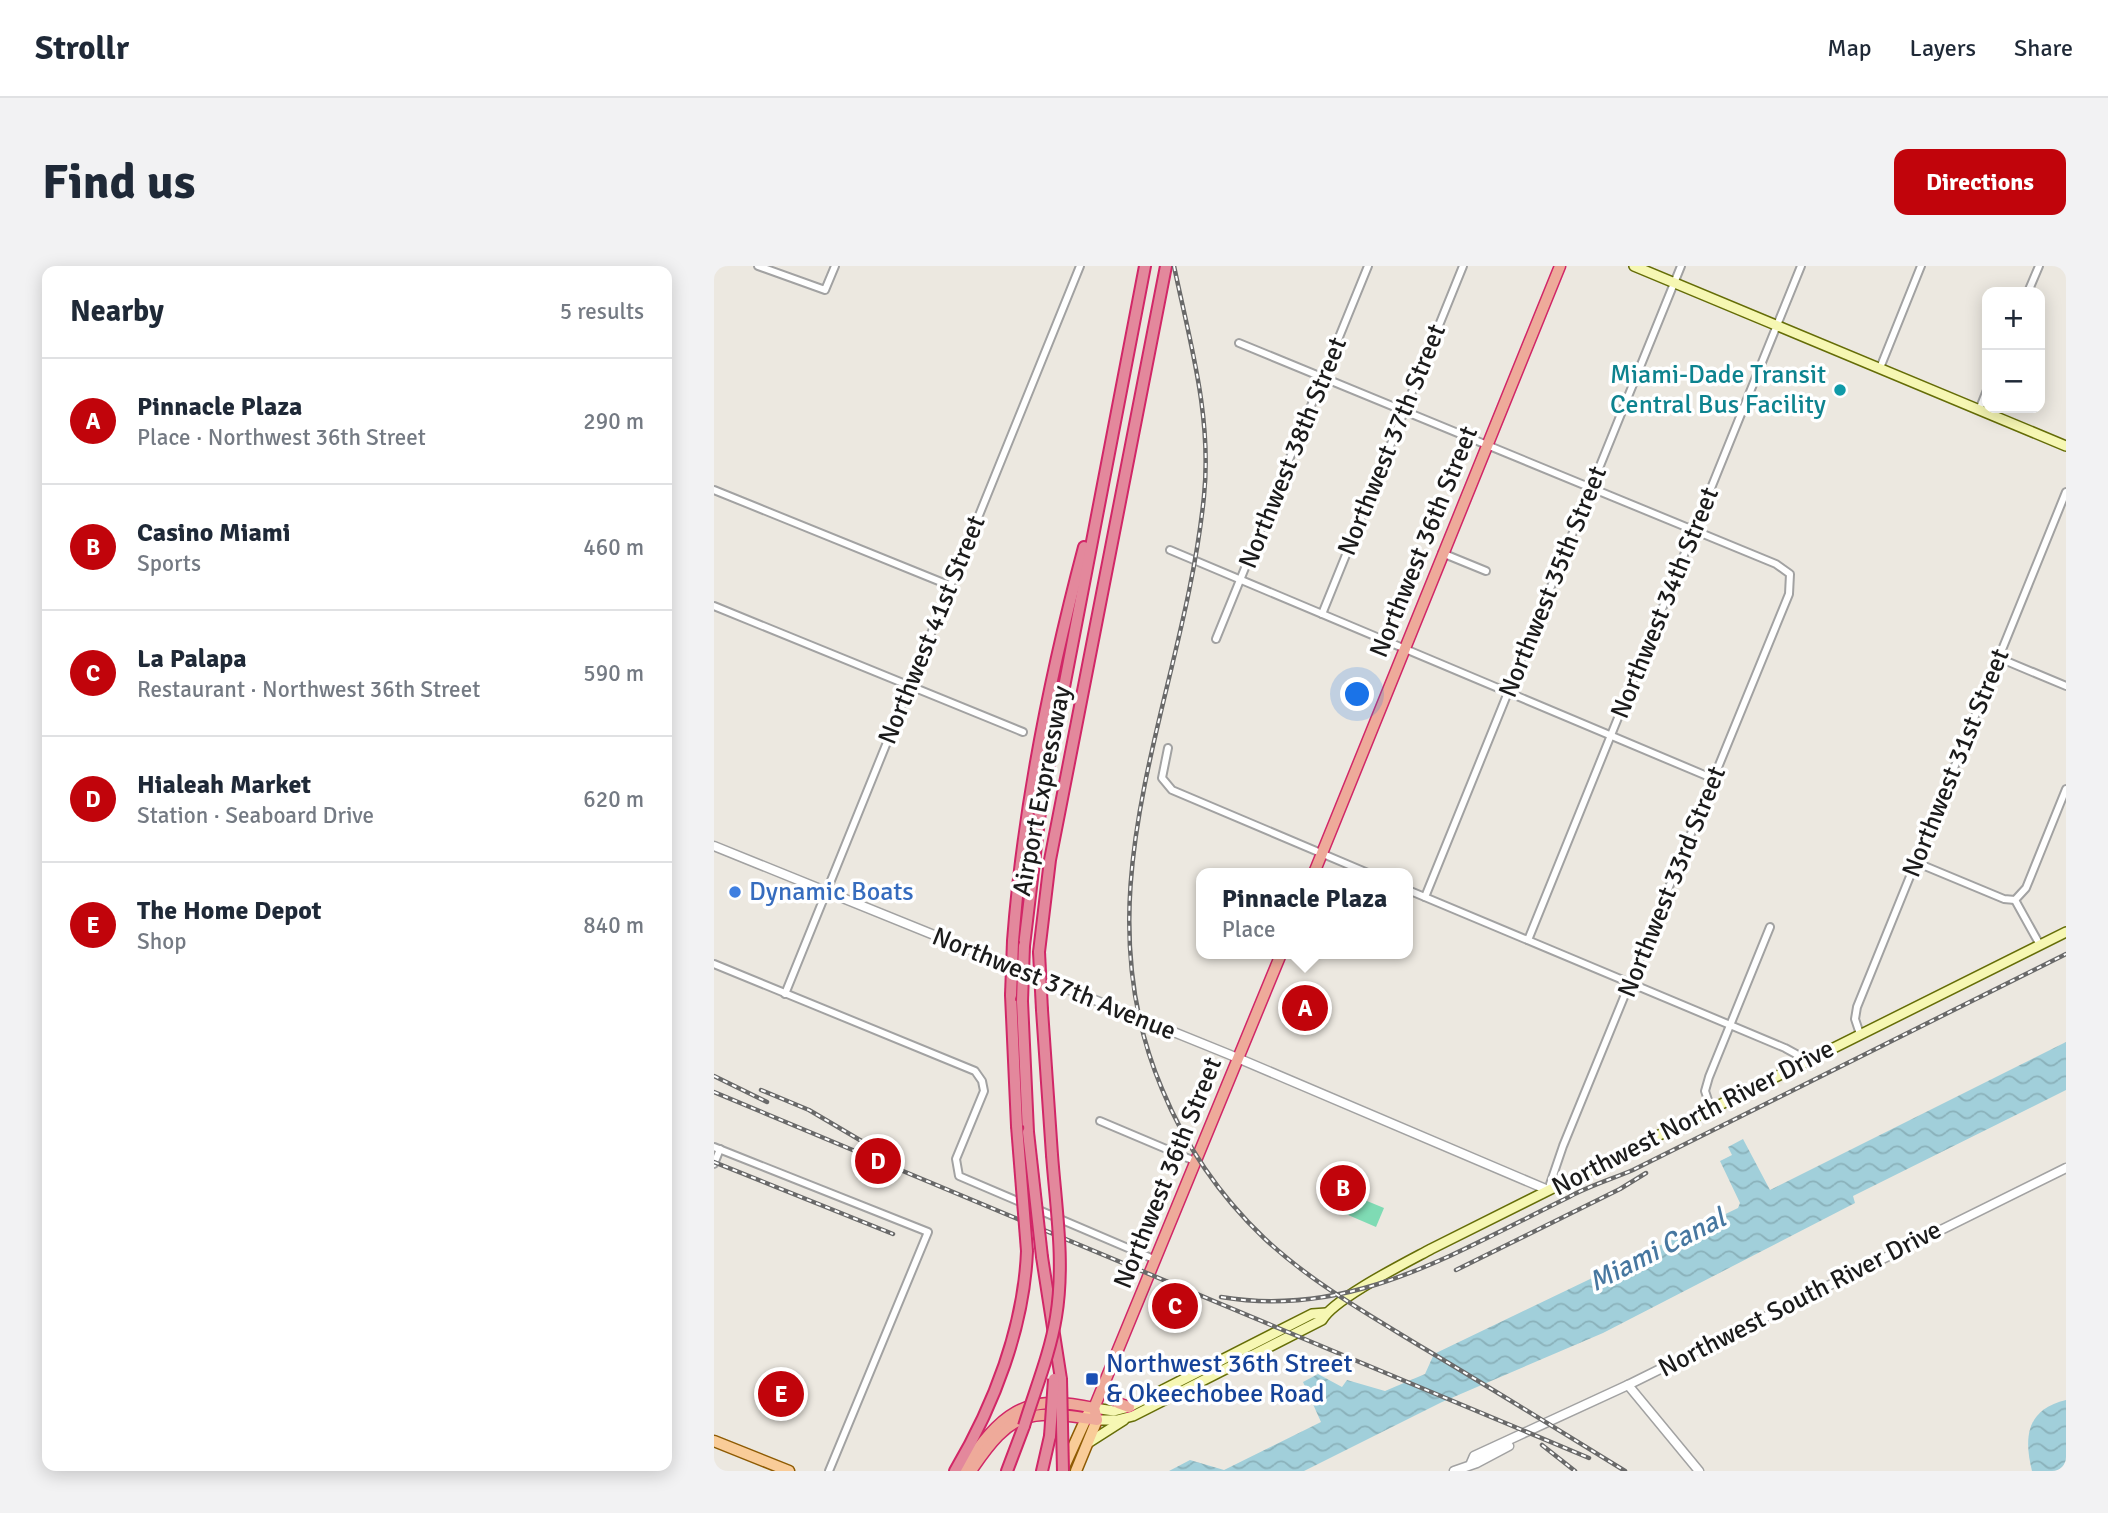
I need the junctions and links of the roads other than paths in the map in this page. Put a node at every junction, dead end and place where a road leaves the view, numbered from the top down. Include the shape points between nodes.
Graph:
1 (758, 266) edge
2 (835, 266) edge
3 (1080, 266) edge
4 (1145, 266) edge
5 (1166, 266) edge
6 (1368, 266) edge
7 (1463, 266) edge
8 (1560, 266) edge
9 (1634, 266) edge
10 (1681, 266) edge
11 (1801, 266) edge
12 (1922, 266) edge
13 (2039, 266) edge
14 (1674, 283) junction
15 (2030, 287) edge
16 (1778, 326) junction
17 (1238, 342) dead end
18 (1880, 368) junction
19 (1324, 377) junction
20 (1982, 402) edge
21 (1979, 410) junction
22 (1404, 411) junction
23 (1486, 444) junction
24 (2066, 446) edge
25 (1591, 487) junction
26 (714, 490) edge
27 (2066, 492) edge
28 (1694, 530) junction
29 (1170, 550) dead end
30 (1442, 553) junction
31 (1486, 571) dead end
32 (1240, 581) junction
33 (951, 586) junction
34 (714, 606) edge
35 (1322, 614) junction
36 (1216, 639) dead end
37 (1404, 649) junction
38 (1999, 658) junction
39 (909, 685) junction
40 (2066, 686) edge
41 (1508, 692) junction
42 (1023, 732) dead end
43 (1611, 735) junction
44 (1168, 748) dead end
45 (1714, 779) junction
46 (2066, 789) edge
47 (714, 846) edge
48 (1321, 854) junction
49 (1915, 862) junction
50 (1316, 868) edge
51 (1356, 868) edge
52 (826, 891) junction
53 (1413, 892) edge
54 (1425, 897) junction
55 (2015, 900) junction
56 (1770, 926) dead end
57 (2066, 932) edge
58 (1528, 940) junction
59 (1018, 944) junction
60 (2040, 945) junction
61 (1279, 959) edge
62 (714, 964) edge
63 (1631, 983) junction
64 (785, 993) junction
65 (1728, 1025) junction
66 (1860, 1034) junction
67 (1238, 1059) junction
68 (1802, 1064) junction
69 (1711, 1109) junction
70 (1100, 1121) dead end
71 (1023, 1129) junction
72 (717, 1148) edge
73 (1197, 1162) junction
74 (714, 1164) edge
75 (2066, 1168) edge
76 (1548, 1190) junction
77 (1156, 1260) junction
78 (1057, 1379) junction
79 (1194, 1380) junction
80 (1628, 1385) junction
81 (1103, 1386) junction
82 (1129, 1407) junction
83 (1094, 1408) junction
84 (1084, 1418) junction
85 (1126, 1419) junction
86 (1097, 1420) junction
87 (1024, 1426) junction
88 (714, 1441) edge
89 (1088, 1443) junction
90 (789, 1471) edge
91 (829, 1471) edge
92 (955, 1471) edge
93 (962, 1471) edge
94 (971, 1471) edge
95 (1007, 1471) edge
96 (1013, 1471) edge
97 (1042, 1471) edge
98 (1062, 1471) edge
99 (1076, 1471) edge
100 (1454, 1471) edge
101 (1699, 1471) edge

1 - 2 street via 825,290
3 - 33 street, Northwest 41st Street
4 - 59 highway, Airport Expressway
5 - 87 highway, Airport Expressway, bridge via 1050,860 1039,952 1059,1291 1053,1331
6 - 19 street, Northwest 38th Street
7 - 22 street, Northwest 37th Street
8 - 23 highway, Northwest 36th Street
9 - 14 main road
10 - 14 street, Northwest 35th Street
11 - 16 street, Northwest 34th Street
12 - 18 street
13 - 15 street
14 - 16 main road
14 - 25 street, Northwest 35th Street
16 - 18 main road
16 - 28 street, Northwest 34th Street
17 - 19 street
18 - 21 main road
19 - 22 street
19 - 32 street, Northwest 38th Street
20 - 21 street
21 - 24 main road
22 - 23 street
22 - 35 street, Northwest 37th Street
23 - 25 street
23 - 30 highway, Northwest 36th Street
25 - 28 street
25 - 41 street, Northwest 35th Street
26 - 33 street
27 - 38 street, Northwest 31st Street
28 - 43 street, Northwest 34th Street
28 - 45 street, Northwest 33rd Street via 1790,574 1789,594
29 - 32 street
30 - 31 street
30 - 37 highway, Northwest 36th Street
32 - 35 street
32 - 36 street, Northwest 38th Street
33 - 39 street, Northwest 41st Street
34 - 39 street
35 - 37 street
37 - 41 street
37 - 48 highway, Northwest 36th Street
38 - 40 street
38 - 49 street, Northwest 31st Street
39 - 42 street
39 - 52 street, Northwest 41st Street
41 - 43 street
41 - 54 street, Northwest 35th Street
43 - 45 street
43 - 58 street, Northwest 34th Street
44 - 48 street via 1163,773 1166,785
45 - 63 street, Northwest 33rd Street
46 - 55 street via 2026,888
47 - 52 street, Northwest 37th Avenue
48 - 50 highway, Northwest 36th Street
48 - 51 street
49 - 55 street
49 - 66 street, Northwest 31st Street via 1857,1007
52 - 64 street, Northwest 41st Street
52 - 67 street, Northwest 37th Avenue
53 - 54 street
54 - 58 street
55 - 60 street
56 - 65 street
57 - 60 main road, Northwest North River Drive
58 - 63 street
59 - 71 highway, Airport Expressway, bridge
59 - 71 highway, bridge via 1011,995
60 - 66 main road, Northwest North River Drive
61 - 67 highway, Northwest 36th Street
62 - 64 street
63 - 65 street
63 - 76 street, Northwest 33rd Street
64 - 77 street via 966,1067 980,1077 983,1097 956,1159 959,1176
65 - 68 street via 1791,1051
65 - 69 street via 1706,1084
66 - 68 main road, Northwest North River Drive
67 - 73 highway, Northwest 36th Street
67 - 76 street, Northwest 37th Avenue
68 - 69 main road, Northwest North River Drive
69 - 76 main road, Northwest North River Drive
70 - 73 street
71 - 78 highway, Airport Expressway, bridge
71 - 92 highway, bridge via 1027,1251 1023,1300 978,1429
72 - 74 street
72 - 91 street via 928,1232
73 - 77 highway, Northwest 36th Street
75 - 80 street, Northwest South River Drive
76 - 79 main road, Northwest North River Drive
77 - 81 highway, Northwest 36th Street
78 - 97 highway, bridge
78 - 98 highway, Airport Expressway, bridge
79 - 82 main road, Northwest North River Drive
79 - 85 main road, Northwest North River Drive
80 - 100 street, Northwest South River Drive via 1474,1456 1471,1463
80 - 101 street
81 - 82 highway via 1118,1403
81 - 83 highway, Northwest 36th Street
82 - 83 main road, Northwest North River Drive via 1114,1411
83 - 84 main road, Northwest 36th Street
83 - 86 highway
83 - 93 highway via 1055,1401 1020,1408 997,1424
84 - 86 highway
84 - 94 highway via 1043,1413 1018,1420 996,1436
84 - 98 main road, Northwest 36th Street
85 - 86 main road, Northwest North River Drive
85 - 89 main road
86 - 89 main road
87 - 95 highway
87 - 96 highway, Airport Expressway
88 - 90 main road
89 - 99 main road

